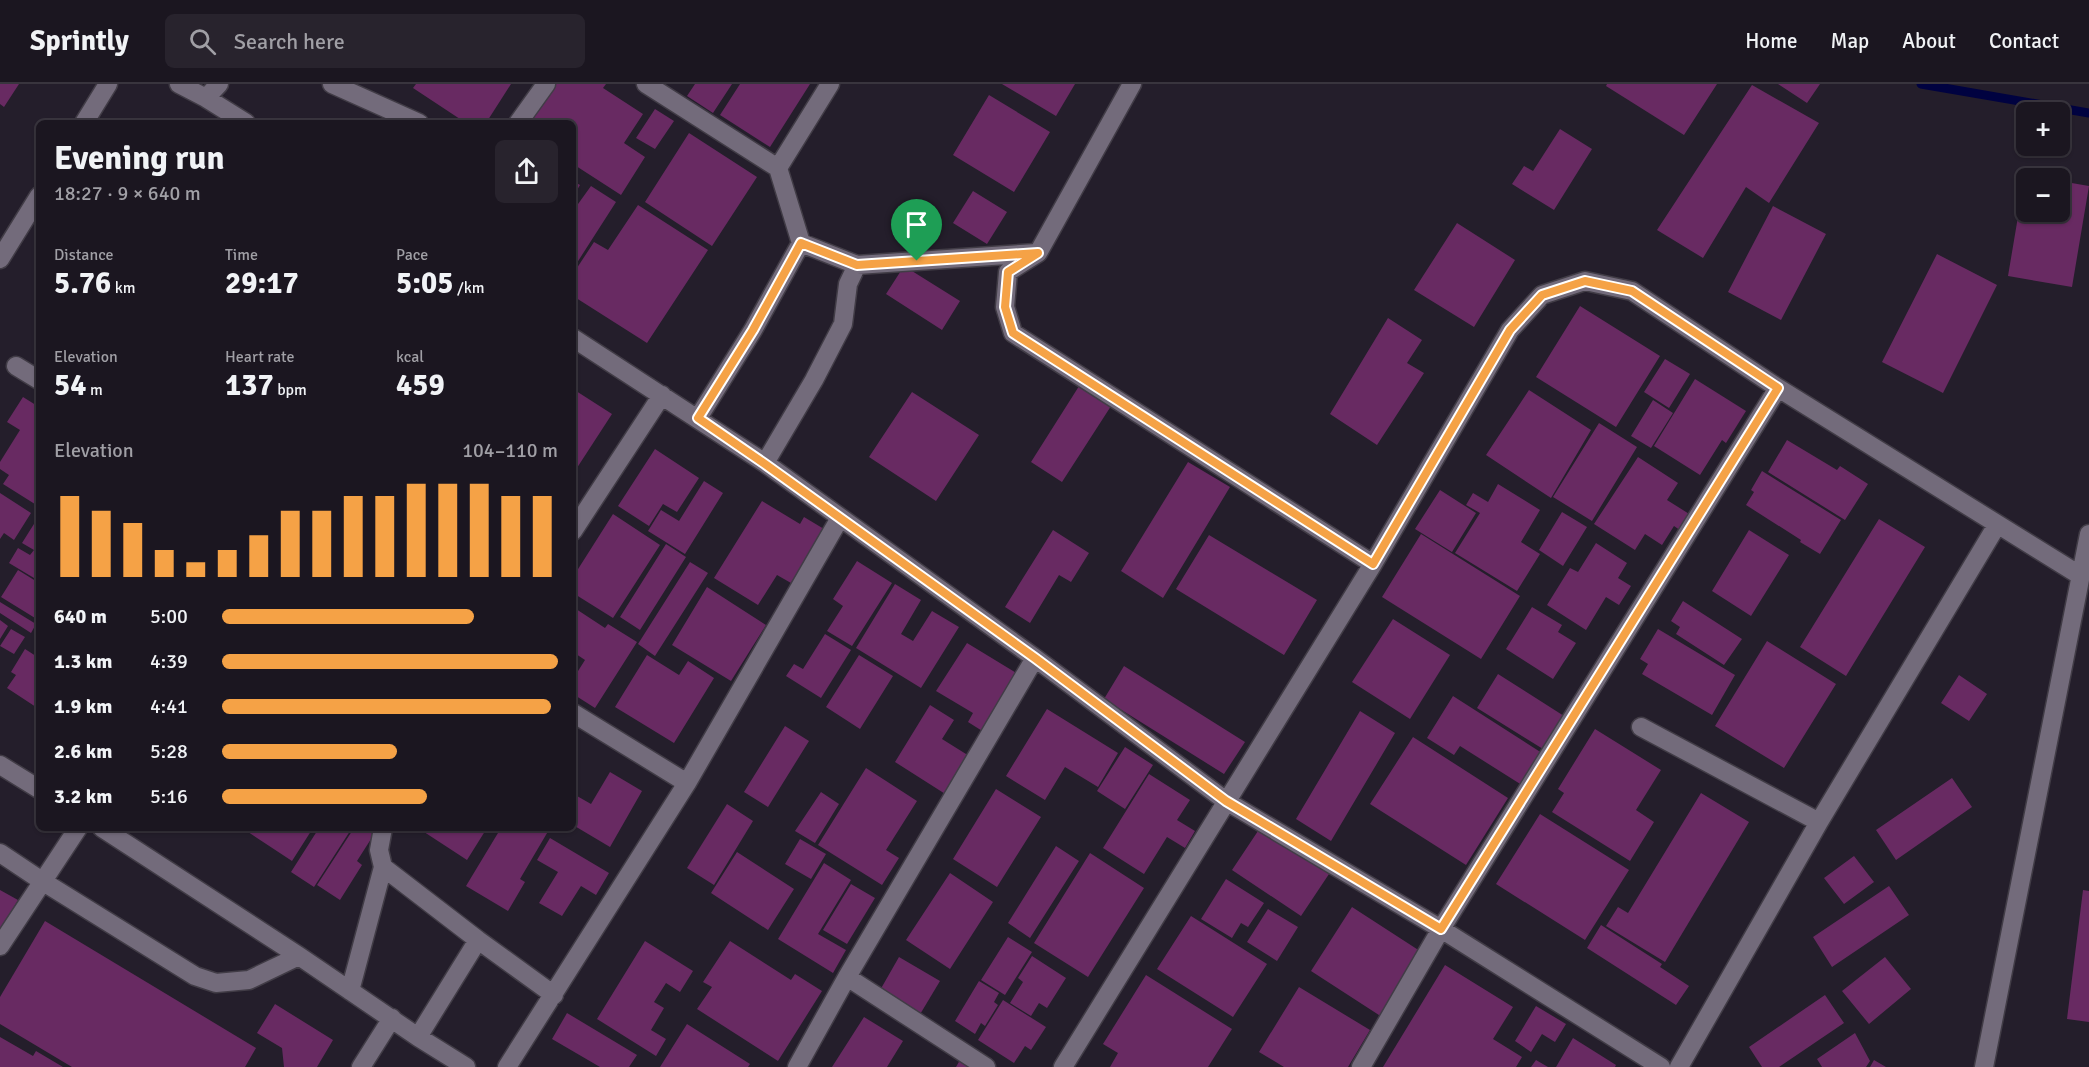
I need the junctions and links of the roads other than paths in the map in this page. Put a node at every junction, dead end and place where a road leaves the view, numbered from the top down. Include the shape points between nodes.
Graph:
1 (108, 84) edge
2 (179, 84) edge
3 (219, 84) edge
4 (332, 84) edge
5 (546, 84) edge
6 (646, 84) edge
7 (830, 84) edge
8 (1132, 84) edge
9 (206, 98) junction
10 (86, 120) edge
11 (241, 120) edge
12 (412, 120) edge
13 (520, 120) edge
14 (778, 168) junction
15 (36, 201) edge
16 (801, 243) junction
17 (1038, 253) junction
18 (0, 259) edge
19 (857, 265) junction
20 (576, 340) edge
21 (16, 366) dead end
22 (36, 378) edge
23 (1778, 388) junction
24 (662, 395) junction
25 (698, 418) junction
26 (765, 464) junction
27 (840, 518) junction
28 (1997, 525) junction
29 (576, 526) edge
30 (2089, 534) edge
31 (1373, 564) junction
32 (2081, 576) junction
33 (1035, 658) junction
34 (576, 715) edge
35 (1641, 727) dead end
36 (0, 765) edge
37 (687, 783) junction
38 (36, 787) edge
39 (1226, 801) junction
40 (1819, 822) junction
41 (76, 831) edge
42 (107, 831) edge
43 (382, 831) edge
44 (0, 853) edge
45 (383, 867) junction
46 (42, 881) junction
47 (1441, 929) junction
48 (478, 940) junction
49 (0, 946) edge
50 (299, 956) junction
51 (847, 977) junction
52 (350, 991) junction
53 (554, 995) junction
54 (392, 1018) junction
55 (418, 1037) junction
56 (361, 1067) edge
57 (466, 1067) edge
58 (507, 1067) edge
59 (797, 1067) edge
60 (986, 1067) edge
61 (1063, 1067) edge
62 (1361, 1067) edge
63 (1661, 1067) edge
64 (1679, 1067) edge
65 (1984, 1067) edge

1 - 10 street
2 - 9 street
3 - 9 street
4 - 12 street
5 - 13 street
6 - 14 street
7 - 14 street
8 - 17 street
9 - 11 street
14 - 16 street
15 - 18 street
16 - 19 street
16 - 25 street
17 - 19 street
17 - 31 street via 1008,272 1005,307 1013,333
19 - 26 street via 848,284 843,324
20 - 24 street
21 - 22 street
23 - 28 street
23 - 31 street via 1632,291 1585,281 1542,295 1510,330
23 - 47 street
24 - 25 street
24 - 29 street
25 - 26 street
26 - 27 street
27 - 33 street
27 - 37 street
28 - 32 street
28 - 40 street
30 - 32 street
31 - 39 street
32 - 65 street
33 - 39 street
33 - 51 street
34 - 37 street
35 - 40 street
36 - 38 street
37 - 53 street
39 - 47 street
39 - 61 street
40 - 64 street
41 - 46 street
42 - 50 street
43 - 45 street via 379,850
44 - 46 street
45 - 48 street
45 - 52 street
46 - 49 street
46 - 50 street via 195,976 216,983 249,980
47 - 62 street
47 - 63 street
48 - 53 street
48 - 55 street
50 - 52 street
51 - 59 street
51 - 60 street
52 - 54 street
53 - 58 street
54 - 55 street
54 - 56 street
55 - 57 street

